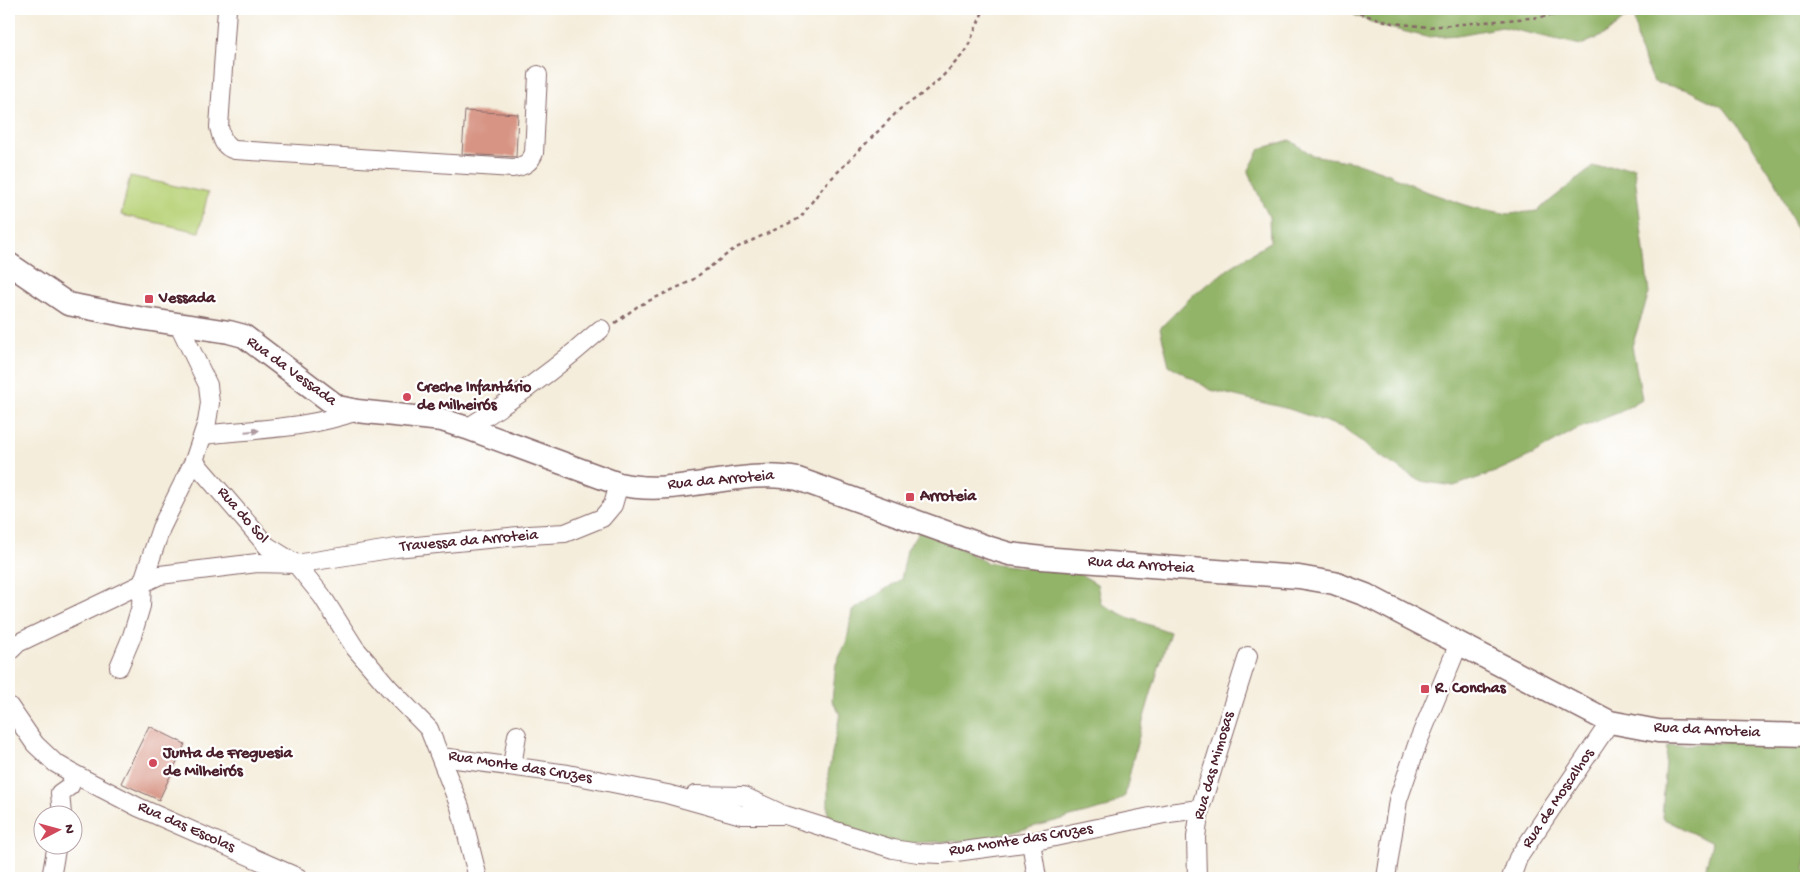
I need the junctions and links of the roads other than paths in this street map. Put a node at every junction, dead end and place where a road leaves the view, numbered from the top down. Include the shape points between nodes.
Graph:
1 (227, 9) edge
2 (538, 75) dead end
3 (9, 264) edge
4 (180, 324) junction
5 (601, 329) road end
6 (357, 411) junction
7 (467, 428) junction
8 (203, 434) junction
9 (194, 461) junction
10 (619, 484) junction
11 (296, 564) junction
12 (142, 584) junction
13 (1460, 643) junction
14 (9, 652) edge
15 (1248, 656) dead end
16 (119, 667) dead end
17 (9, 706) edge
18 (1610, 722) junction
19 (517, 735) dead end
20 (1806, 735) edge
21 (441, 757) junction
22 (512, 766) junction
23 (72, 780) junction
24 (62, 804) edge
25 (1200, 810) junction
26 (1031, 842) junction
27 (55, 854) edge
28 (51, 878) edge
29 (299, 878) edge
30 (478, 878) edge
31 (1037, 878) edge
32 (1197, 878) edge
33 (1386, 878) edge
34 (1511, 878) edge

1 - 2 street via 219,127 223,144 235,150 523,166 531,161 534,153
3 - 4 main road, Rua da Vessada via 68,304
4 - 6 main road, Rua da Vessada via 244,336 331,403
4 - 8 street via 208,385 210,403
5 - 7 street via 526,390
6 - 7 main road, Rua da Vessada via 442,420
8 -> 6 street via 302,426
7 - 10 main road, Rua da Arroteia
8 - 9 street
9 - 11 street, Rua do Sol via 267,546
9 - 12 street via 161,528
10 - 11 street, Travessa da Arroteia via 612,505 602,518 565,534 396,548
10 - 13 main road, Rua da Arroteia via 665,487 766,475 783,476 1010,554 1299,577 1334,583 1366,595
11 - 12 street via 257,563 160,576
11 - 21 street, Rua Monte das Cruzes via 322,596 355,648 429,729
12 - 14 street via 18,643
12 - 16 street via 141,606
13 - 18 main road, Rua da Arroteia
13 - 33 street via 1418,742 1398,800
15 - 25 street, Rua das Mimosas
17 - 23 street, Rua das Escolas via 35,744
18 - 20 main road, Rua da Arroteia via 1658,731
18 - 34 street, Rua de Moscalhos via 1518,858
19 - 22 street
21 - 22 street, Rua Monte das Cruzes
21 - 30 street via 460,807
22 - 26 street, Rua Monte das Cruzes via 667,794 742,815 785,815 893,849 918,853 941,854
23 - 24 street via 60,793
23 - 29 street, Rua das Escolas
25 - 26 street, Rua Monte das Cruzes via 1169,813
25 - 32 street, Rua das Mimosas via 1196,838
26 - 31 street
27 - 28 street

